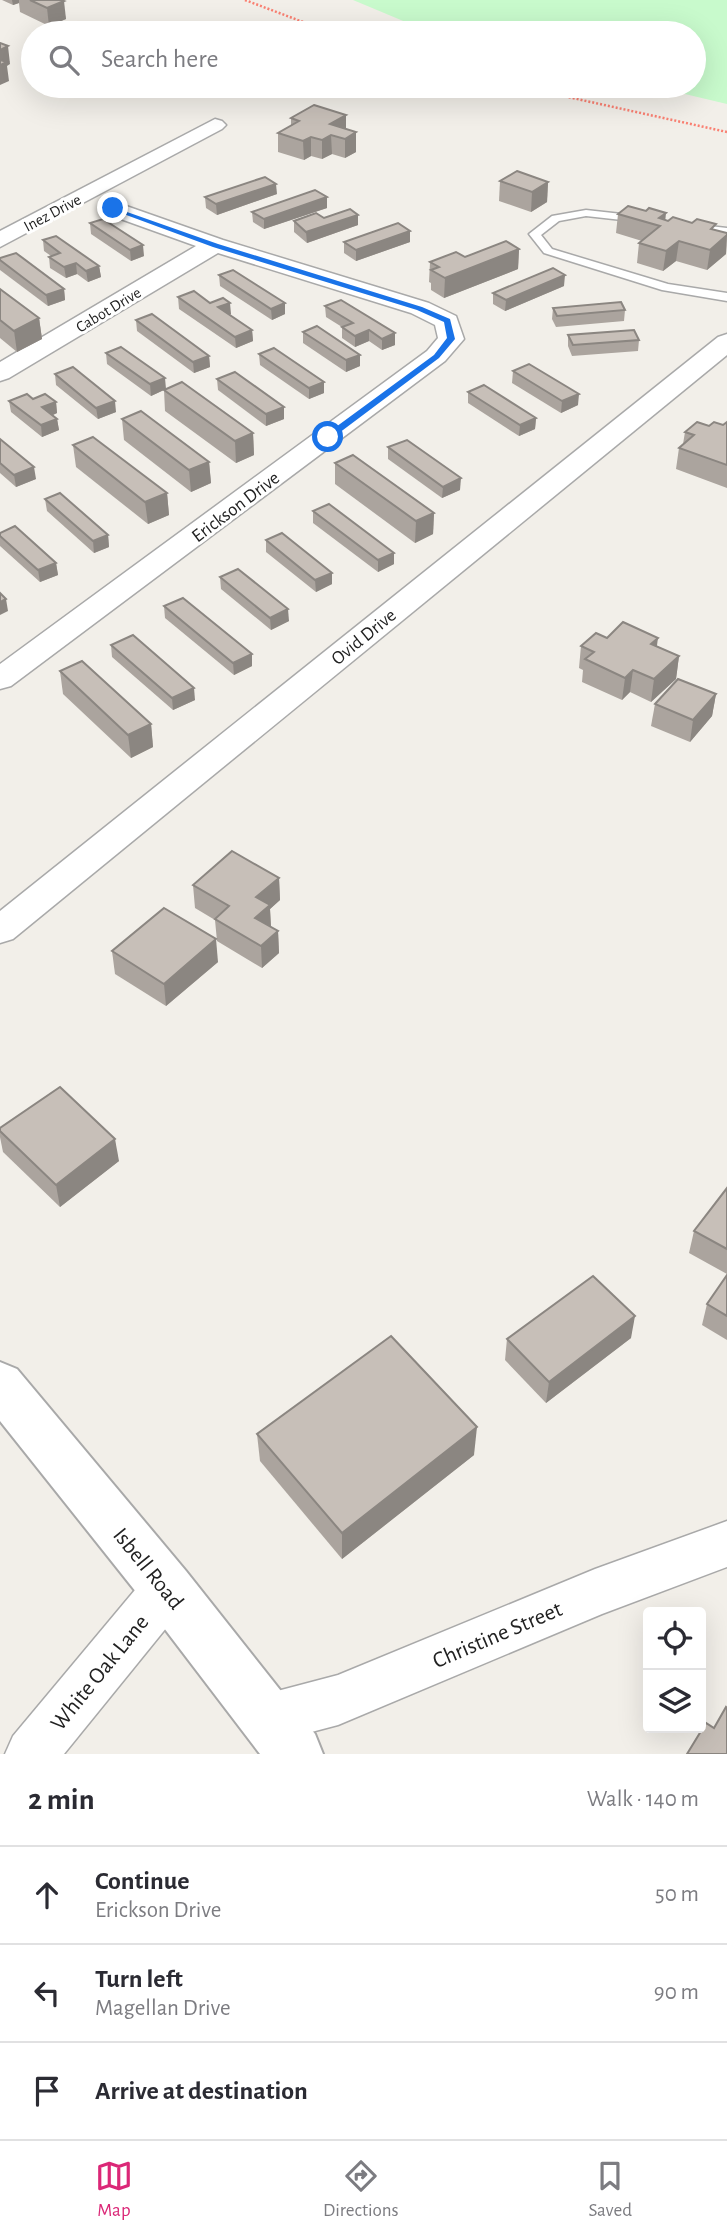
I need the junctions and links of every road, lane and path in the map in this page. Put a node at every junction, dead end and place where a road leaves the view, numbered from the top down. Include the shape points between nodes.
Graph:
1 (245, 0) edge
2 (300, 21) edge
3 (569, 98) edge
4 (215, 125) dead end
5 (727, 132) edge
6 (113, 208) dead end
7 (654, 221) edge
8 (678, 225) edge
9 (727, 232) edge
10 (0, 240) edge
11 (215, 245) junction
12 (727, 297) edge
13 (727, 342) edge
14 (0, 373) edge
15 (0, 679) edge
16 (0, 930) edge
17 (0, 1384) edge
18 (727, 1544) edge
19 (167, 1589) junction
20 (281, 1736) edge
21 (31, 1754) edge

1 - 2 path
3 - 5 path
4 - 10 street, Inez Drive
6 - 11 street
7 - 12 lane via 586,213 556,218 535,234 548,251 666,287
8 - 9 lane
11 - 14 street, Cabot Drive
11 - 15 street, Erickson Drive via 420,308 447,321 451,339 436,356
13 - 16 street, Ovid Drive
17 - 19 street, Isbell Road
18 - 20 street, Christine Street via 595,1593 338,1700
19 - 20 street, Isbell Road
19 - 21 street, White Oak Lane

